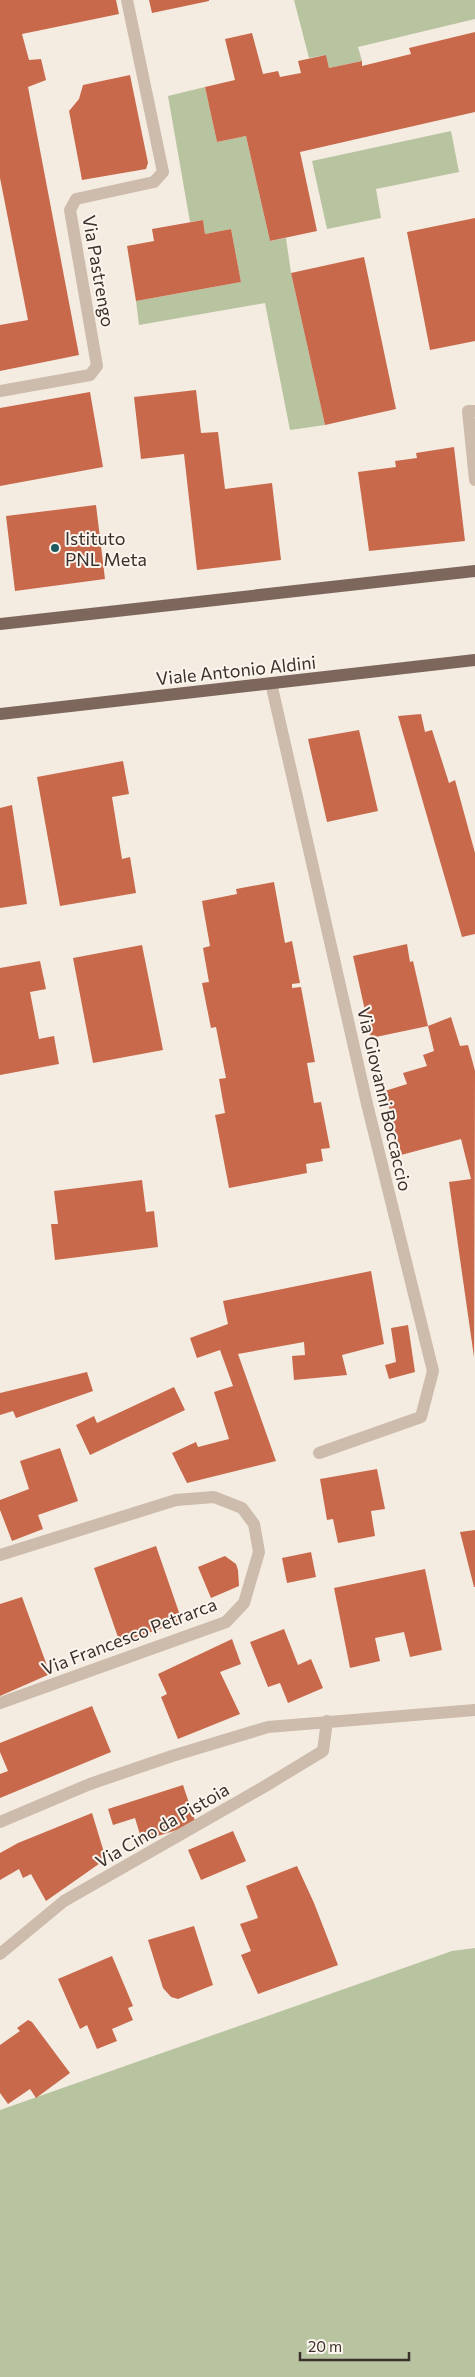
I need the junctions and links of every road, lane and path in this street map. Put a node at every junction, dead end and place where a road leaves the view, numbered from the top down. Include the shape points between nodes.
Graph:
1 (127, 0) edge
2 (0, 391) edge
3 (475, 411) edge
4 (475, 480) edge
5 (475, 571) edge
6 (0, 624) edge
7 (475, 660) edge
8 (271, 684) junction
9 (0, 714) edge
10 (319, 1453) dead end
11 (0, 1555) edge
12 (0, 1703) edge
13 (475, 1710) edge
14 (327, 1721) junction
15 (0, 1822) edge
16 (0, 1954) edge

1 - 2 street, Via Pastrengo via 163,172 154,182 76,199 70,210 97,366 90,375
3 - 4 street via 468,411
5 - 6 main road
7 - 8 main road, Viale Antonio Aldini
8 - 9 main road, Viale Antonio Aldini
8 - 10 street, Via Giovanni Boccaccio via 432,1371 421,1417
11 - 12 street, Via Francesco Petrarca via 176,1500 214,1497 242,1508 254,1524 259,1552 244,1603 226,1622
13 - 14 street
14 - 15 street via 268,1727 172,1756 90,1784
14 - 16 street, Via Cino da Pistoia via 323,1751 64,1901

